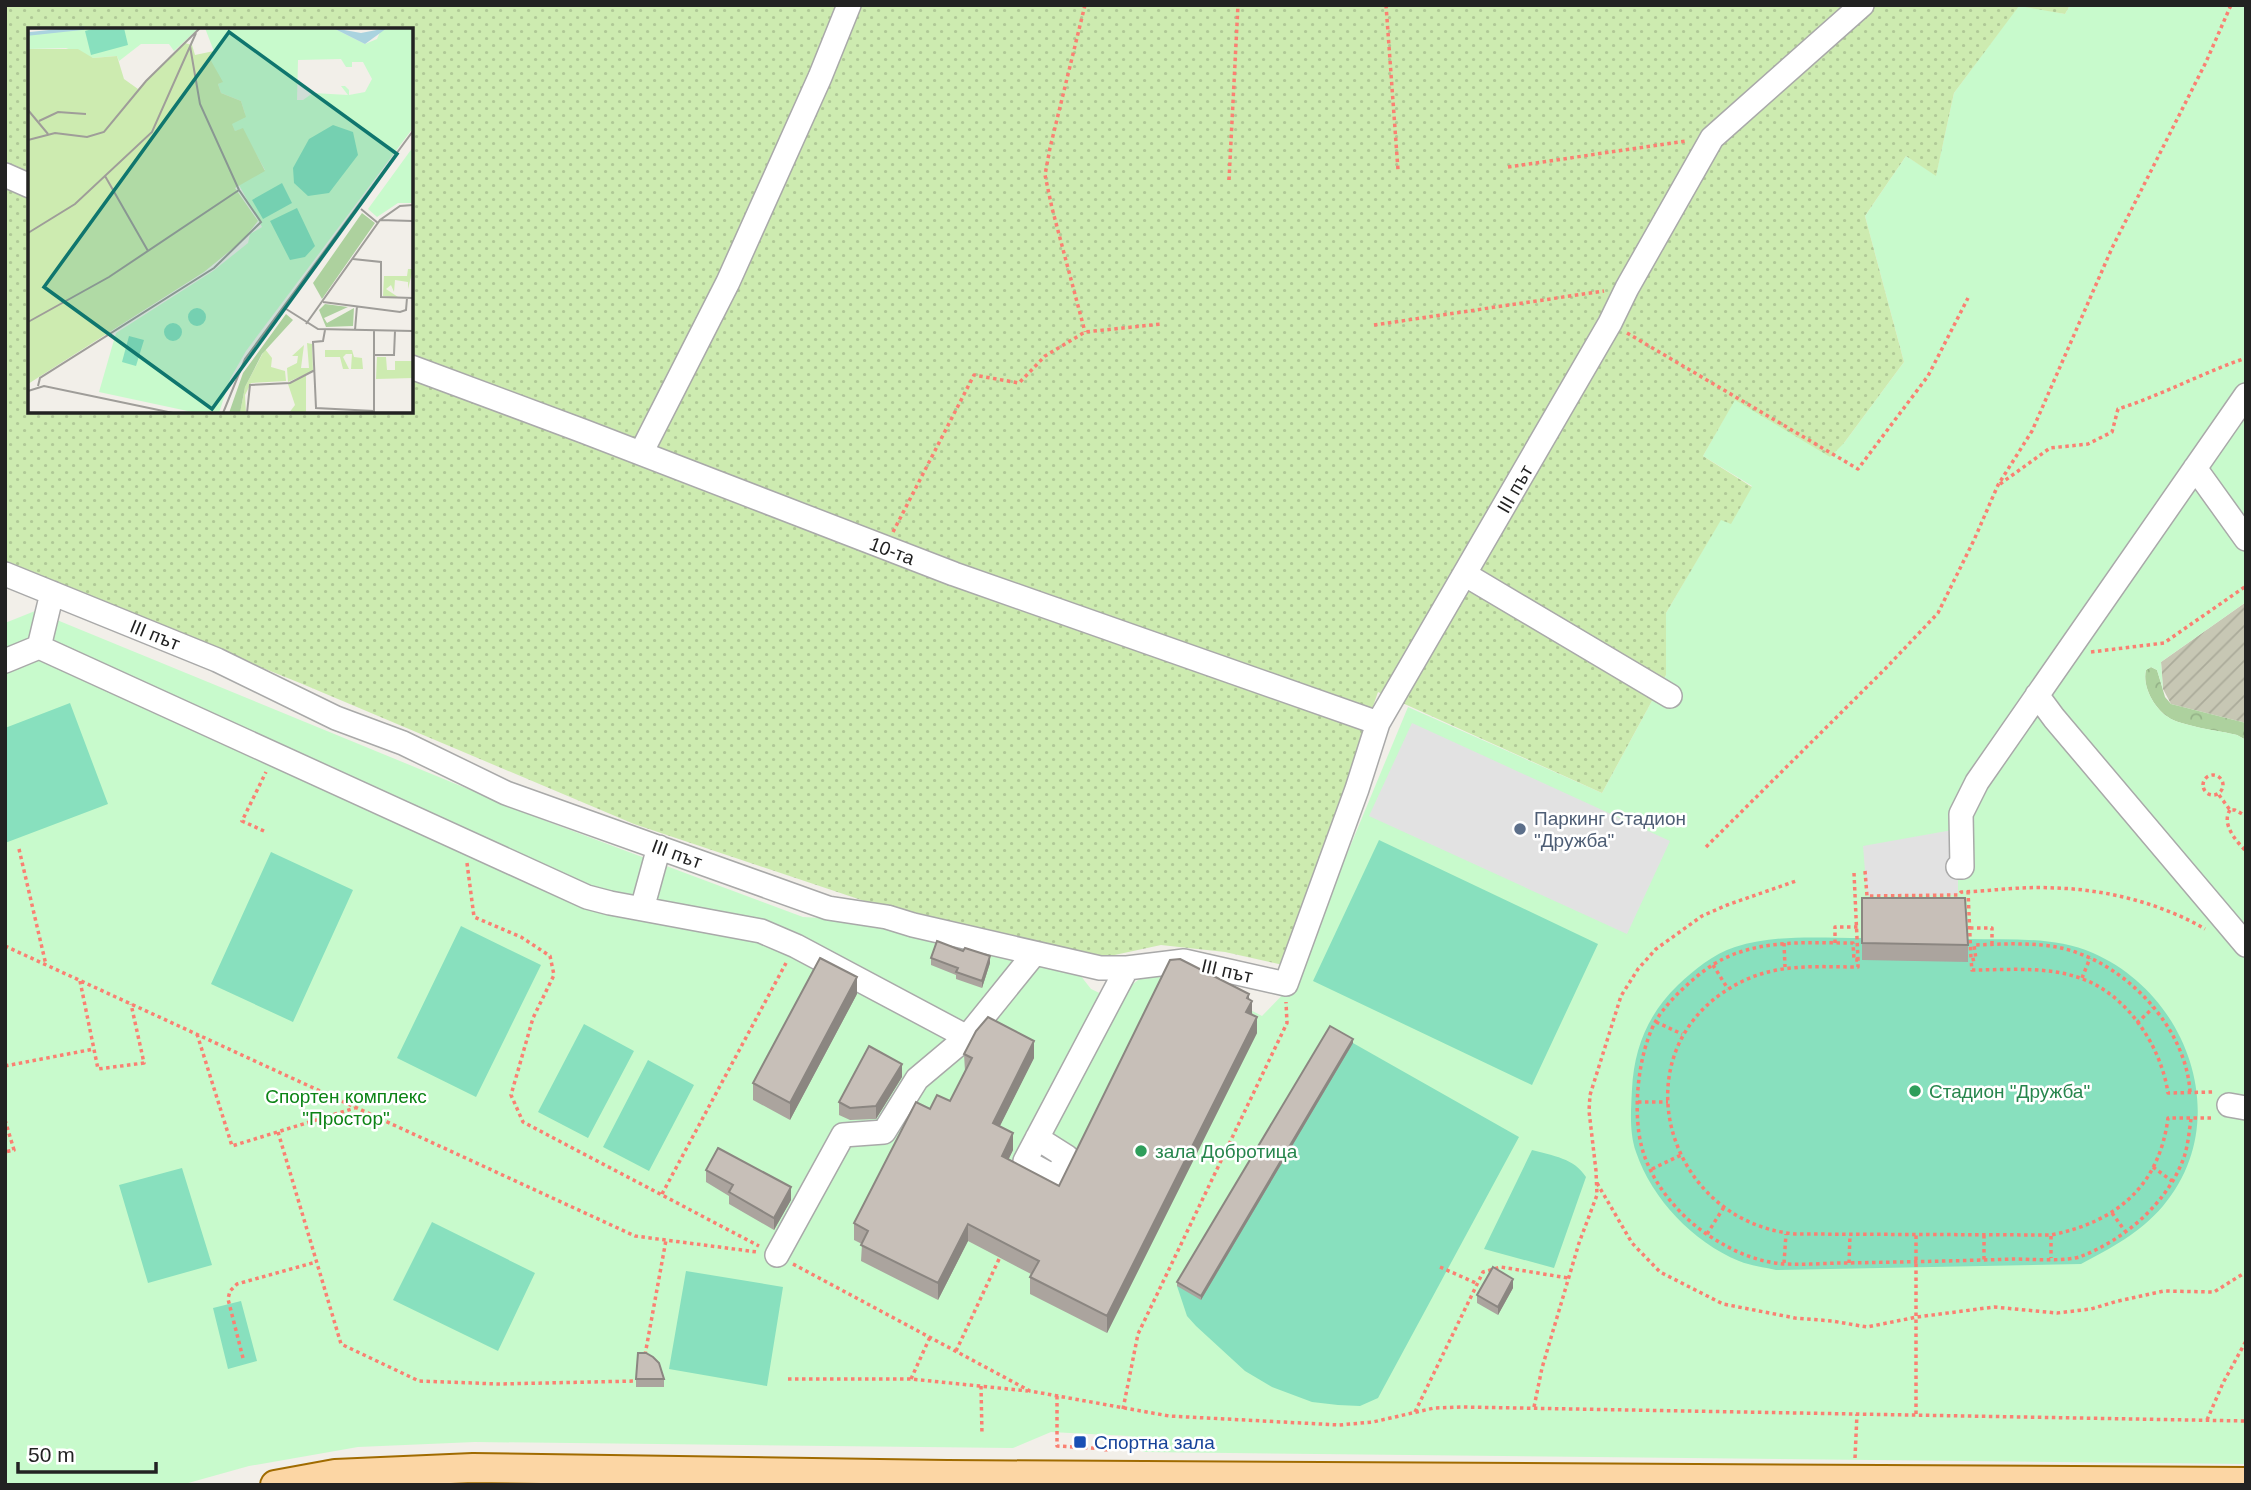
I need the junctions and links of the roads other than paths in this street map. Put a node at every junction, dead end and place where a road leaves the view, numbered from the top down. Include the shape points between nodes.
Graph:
1 (849, 5) edge
2 (1862, 5) edge
3 (5, 175) edge
4 (28, 185) edge
5 (413, 368) edge
6 (2246, 395) edge
7 (641, 453) junction
8 (2195, 468) junction
9 (2246, 539) edge
10 (5, 574) edge
11 (1466, 575) junction
12 (52, 593) junction
13 (39, 647) junction
14 (5, 661) edge
15 (2038, 695) junction
16 (1670, 696) dead end
17 (1378, 723) junction
18 (659, 848) junction
19 (1958, 867) dead end
20 (642, 909) junction
21 (2246, 945) edge
22 (1034, 954) junction
23 (1127, 968) junction
24 (967, 1037) junction
25 (1037, 1138) dead end
26 (777, 1255) road end
27 (886, 1479) edge
28 (2246, 1482) edge
29 (275, 1485) edge

1 - 7 street via 728,282
2 - 11 street, ІІІ път via 1712,138
3 - 4 street
5 - 7 street, 10-та
6 - 8 street
7 - 17 street, 10-та via 884,548
8 - 9 street
8 - 15 street
10 - 12 street, ІІІ път
11 - 16 street
11 - 17 street, ІІІ път
12 - 13 street
12 - 18 street, ІІІ път via 217,660 506,793
13 - 14 street
13 - 20 street via 587,897
15 - 19 street via 1977,782 1961,814 1962,867
15 - 21 street
17 - 23 street, ІІІ път via 1286,984 1184,961
18 - 20 street
18 - 22 street, ІІІ път via 828,908 887,917
20 - 24 street via 761,931
22 - 23 street, ІІІ път via 1100,968
22 - 24 street
23 - 25 street
24 - 26 street via 916,1079 884,1132 843,1135
27 - 28 main road
27 - 29 main road via 423,1469 335,1474

